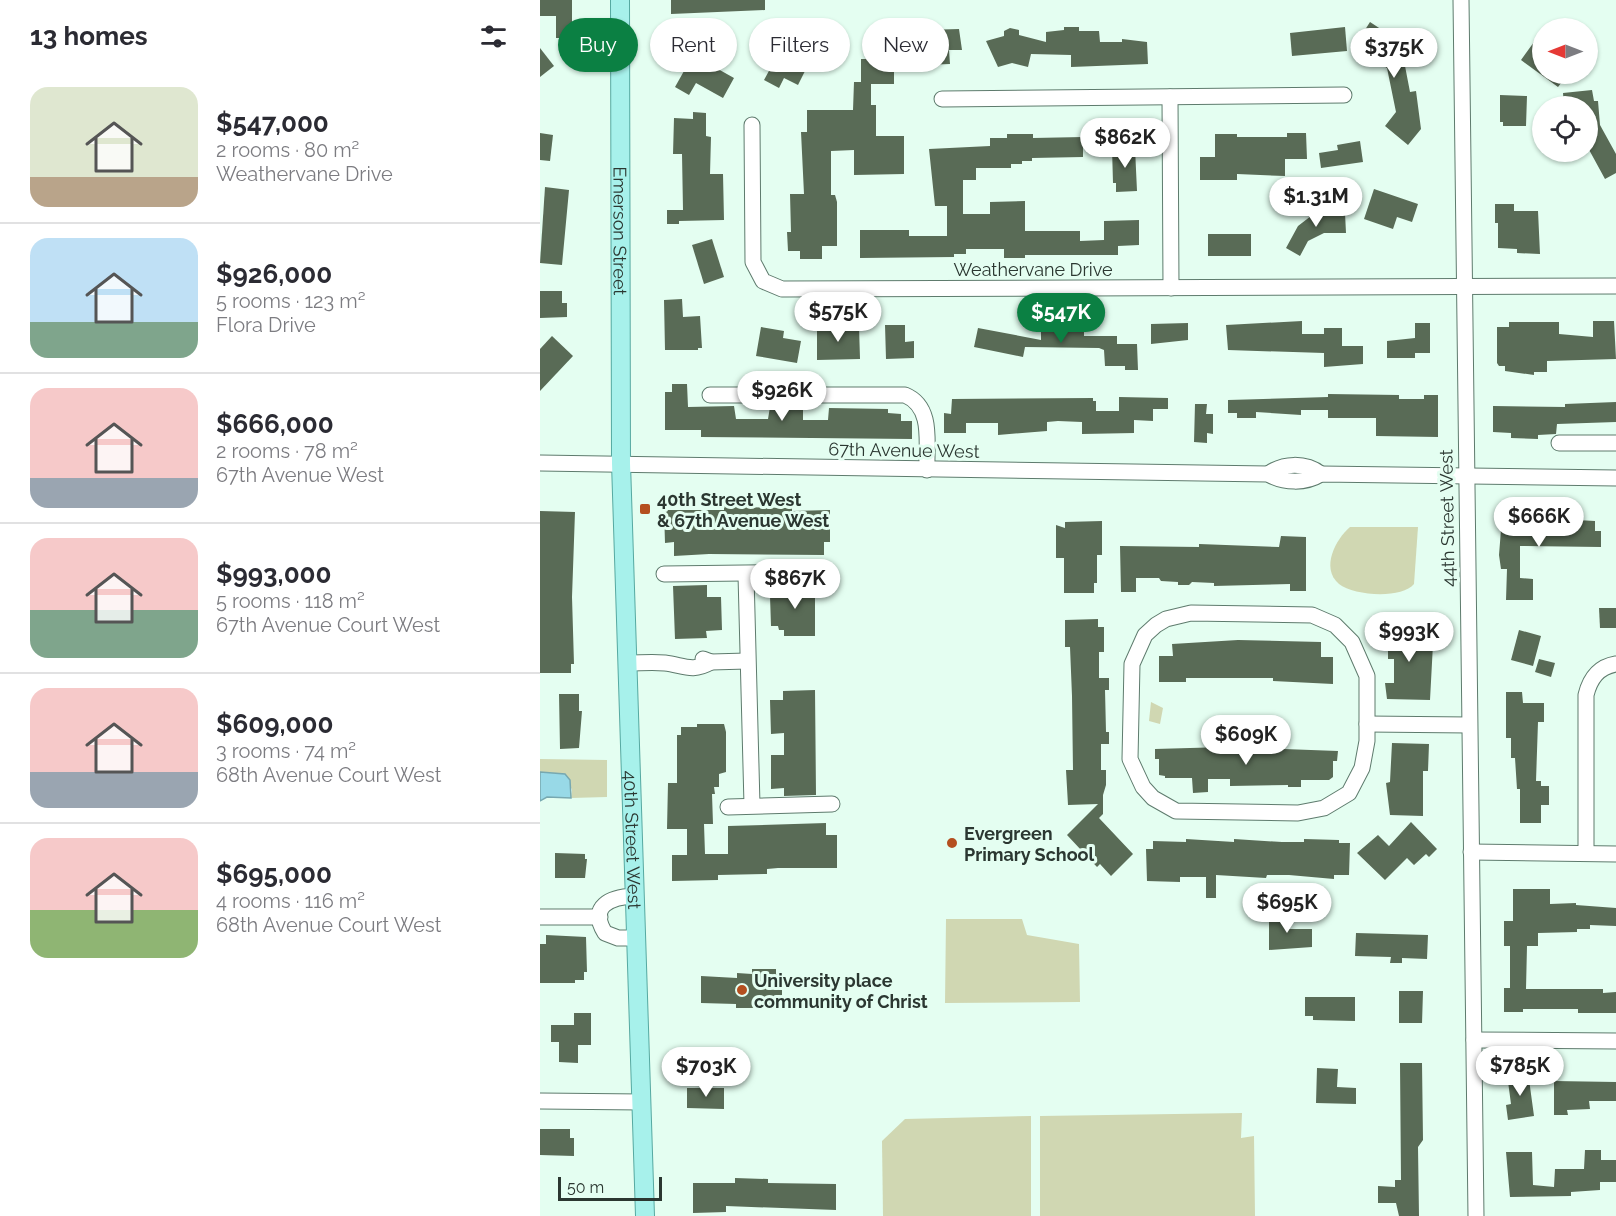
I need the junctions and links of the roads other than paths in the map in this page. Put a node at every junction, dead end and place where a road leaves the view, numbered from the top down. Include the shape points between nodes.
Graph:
1 (620, 0) edge
2 (1461, 0) edge
3 (1344, 95) dead end
4 (1170, 97) junction
5 (942, 99) dead end
6 (752, 125) dead end
7 (1464, 285) junction
8 (1616, 286) edge
9 (1170, 288) junction
10 (710, 395) dead end
11 (1558, 443) dead end
12 (1616, 443) edge
13 (540, 463) edge
14 (621, 463) junction
15 (927, 470) junction
16 (1465, 476) junction
17 (1616, 478) edge
18 (820, 572) dead end
19 (664, 574) dead end
20 (746, 575) junction
21 (747, 661) junction
22 (627, 663) junction
23 (1609, 666) edge
24 (1367, 724) junction
25 (1469, 725) junction
26 (832, 804) dead end
27 (752, 805) junction
28 (728, 807) dead end
29 (1472, 852) junction
30 (1586, 854) junction
31 (1616, 854) edge
32 (634, 896) junction
33 (540, 917) edge
34 (600, 917) junction
35 (636, 938) junction
36 (1474, 1040) junction
37 (1616, 1041) edge
38 (540, 1101) edge
39 (642, 1102) junction
40 (645, 1216) edge
41 (1476, 1216) edge

1 - 14 main road, Emerson Street
2 - 7 street, 44th Street West
3 - 4 street
4 - 5 street
4 - 9 street
6 - 9 street, Weathervane Drive via 753,262 756,272 772,287
7 - 8 street, Weathervane Drive
7 - 9 street, Weathervane Drive
7 - 16 street, 44th Street West
10 - 15 street via 905,395 917,402 926,418
11 - 12 street
13 - 14 street, 67th Avenue West
14 - 15 street, 67th Avenue West
14 - 22 main road, 40th Street West
15 - 16 street, 67th Avenue West via 1268,474 1279,480 1311,481 1321,474
16 - 17 street, 67th Avenue West
16 - 25 street, 44th Street West
18 - 20 street
19 - 20 street
20 - 21 street
21 - 22 street via 677,668 668,663
21 - 27 street
22 - 32 main road, 40th Street West
23 - 30 street via 1589,684 1586,696
24 - 24 street via 1367,676 1352,642 1335,625 1312,615 1191,613 1166,619 1145,635 1132,664 1130,759 1153,798 1176,811 1298,813 1338,802 1349,793 1362,768
24 - 25 street
25 - 29 street, 44th Street West
26 - 27 street
27 - 28 street
29 - 30 street
29 - 36 street, 44th Street West
30 - 31 street
32 - 34 street via 617,896 606,902
32 - 35 main road, 40th Street West
33 - 34 street
34 - 35 street via 605,933
35 - 39 main road, 40th Street West
36 - 37 street
36 - 41 street, 44th Street West
38 - 39 street
39 - 40 main road, 40th Street West

